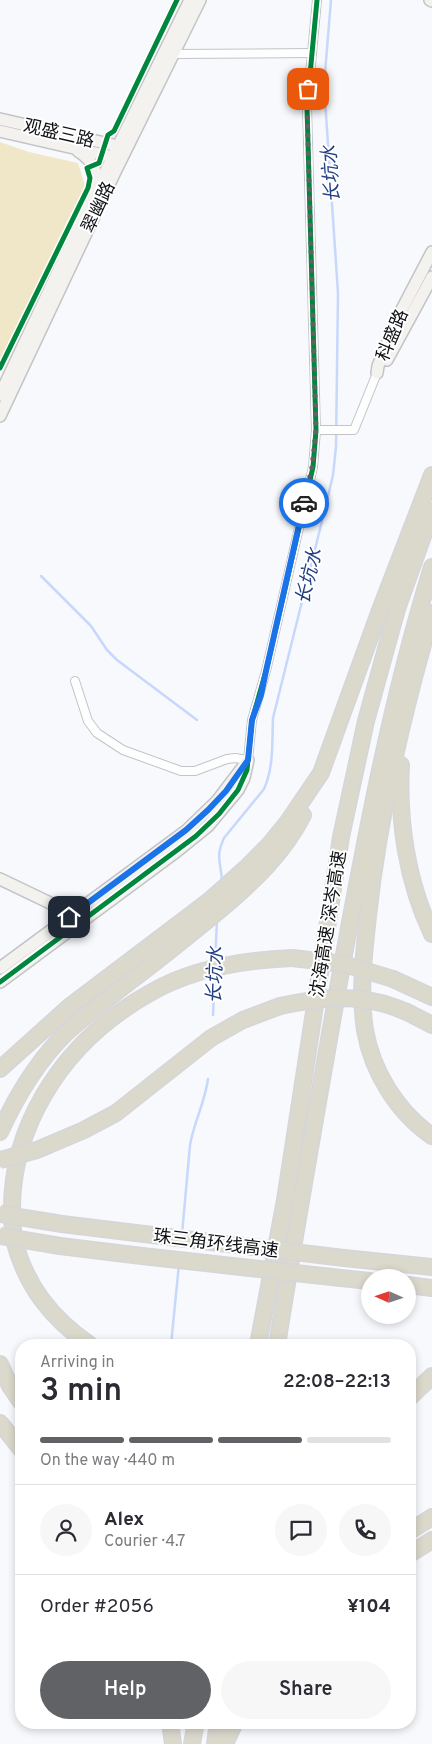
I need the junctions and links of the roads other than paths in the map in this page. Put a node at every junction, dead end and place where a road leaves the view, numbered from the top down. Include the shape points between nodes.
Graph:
1 (190, 0) edge
2 (200, 0) edge
3 (317, 0) edge
4 (312, 52) junction
5 (174, 54) junction
6 (0, 119) edge
7 (0, 131) edge
8 (67, 147) junction
9 (118, 152) junction
10 (97, 189) junction
11 (432, 252) edge
12 (432, 277) edge
13 (377, 373) junction
14 (0, 395) edge
15 (0, 416) edge
16 (316, 430) junction
17 (432, 475) edge
18 (432, 511) edge
19 (432, 567) edge
20 (432, 613) edge
21 (75, 681) dead end
22 (408, 702) junction
23 (248, 760) junction
24 (321, 773) junction
25 (0, 879) edge
26 (73, 914) junction
27 (432, 934) edge
28 (0, 968) edge
29 (0, 982) edge
30 (432, 997) edge
31 (432, 1025) edge
32 (0, 1069) edge
33 (0, 1132) edge
34 (432, 1136) edge
35 (0, 1160) edge
36 (0, 1214) edge
37 (0, 1236) edge
38 (432, 1267) edge
39 (361, 1280) edge
40 (416, 1287) edge
41 (432, 1288) edge
42 (82, 1339) edge
43 (259, 1339) edge
44 (278, 1339) edge
45 (0, 1364) edge
46 (432, 1376) edge
47 (416, 1391) edge
48 (15, 1393) edge
49 (0, 1423) edge
50 (15, 1442) edge
51 (432, 1517) edge
52 (416, 1527) edge
53 (432, 1540) edge
54 (416, 1550) edge
55 (171, 1729) edge
56 (194, 1729) edge
57 (217, 1729) edge
58 (232, 1729) edge
59 (193, 1742) edge
60 (173, 1744) edge
61 (215, 1744) edge
62 (225, 1744) edge

1 - 9 street, 翠幽路
2 - 5 street, 翠幽路
3 - 4 street
4 - 5 street
4 - 16 street via 307,107
5 - 9 street, 翠幽路
6 - 9 street, 观盛三路
7 - 8 street, 观盛三路
8 - 9 street, 观盛三路
8 - 10 street via 83,154 90,162 96,173
9 - 10 street, 翠幽路
9 - 15 street, 翠幽路
10 - 14 street, 翠幽路
11 - 13 street, 科盛路 via 399,314
12 - 13 street, 科盛路 via 383,368
13 - 16 street via 354,430
16 - 23 street via 310,477 261,695 252,720
17 - 24 highway
18 - 43 highway, 沈海高速 深岑高速 via 397,609 366,721 343,827 285,1200
19 - 44 highway, 沈海高速 深岑高速 via 386,736 368,820
20 - 22 highway
21 - 23 street via 88,721 97,733 123,750 181,771 195,770 227,759
22 - 27 highway via 402,740 401,810 412,876
22 - 34 highway via 373,875 363,1012 378,1072 400,1106
23 - 26 street via 197,822
23 - 29 street via 238,790 208,826
24 - 32 highway via 268,845 209,902 69,1007
24 - 33 highway via 302,818 266,867 208,920 67,1033 32,1074
25 - 26 street
26 - 28 street
30 - 42 highway, bridge via 393,979 344,964 292,958 261,960 204,970 173,981 121,1010 94,1031 69,1056 31,1110 13,1153 9,1174 11,1228 26,1276 53,1314
31 - 35 highway, bridge via 407,1012 355,999 313,1000 280,1006 243,1020 211,1038 116,1113 37,1150
36 - 38 highway, 珠三角环线高速, bridge
37 - 39 highway, 珠三角环线高速, bridge via 60,1246
40 - 41 highway
45 - 48 highway
46 - 47 highway
49 - 50 highway
51 - 52 highway
53 - 54 highway
55 - 60 highway
56 - 59 highway
57 - 61 highway
58 - 62 highway

